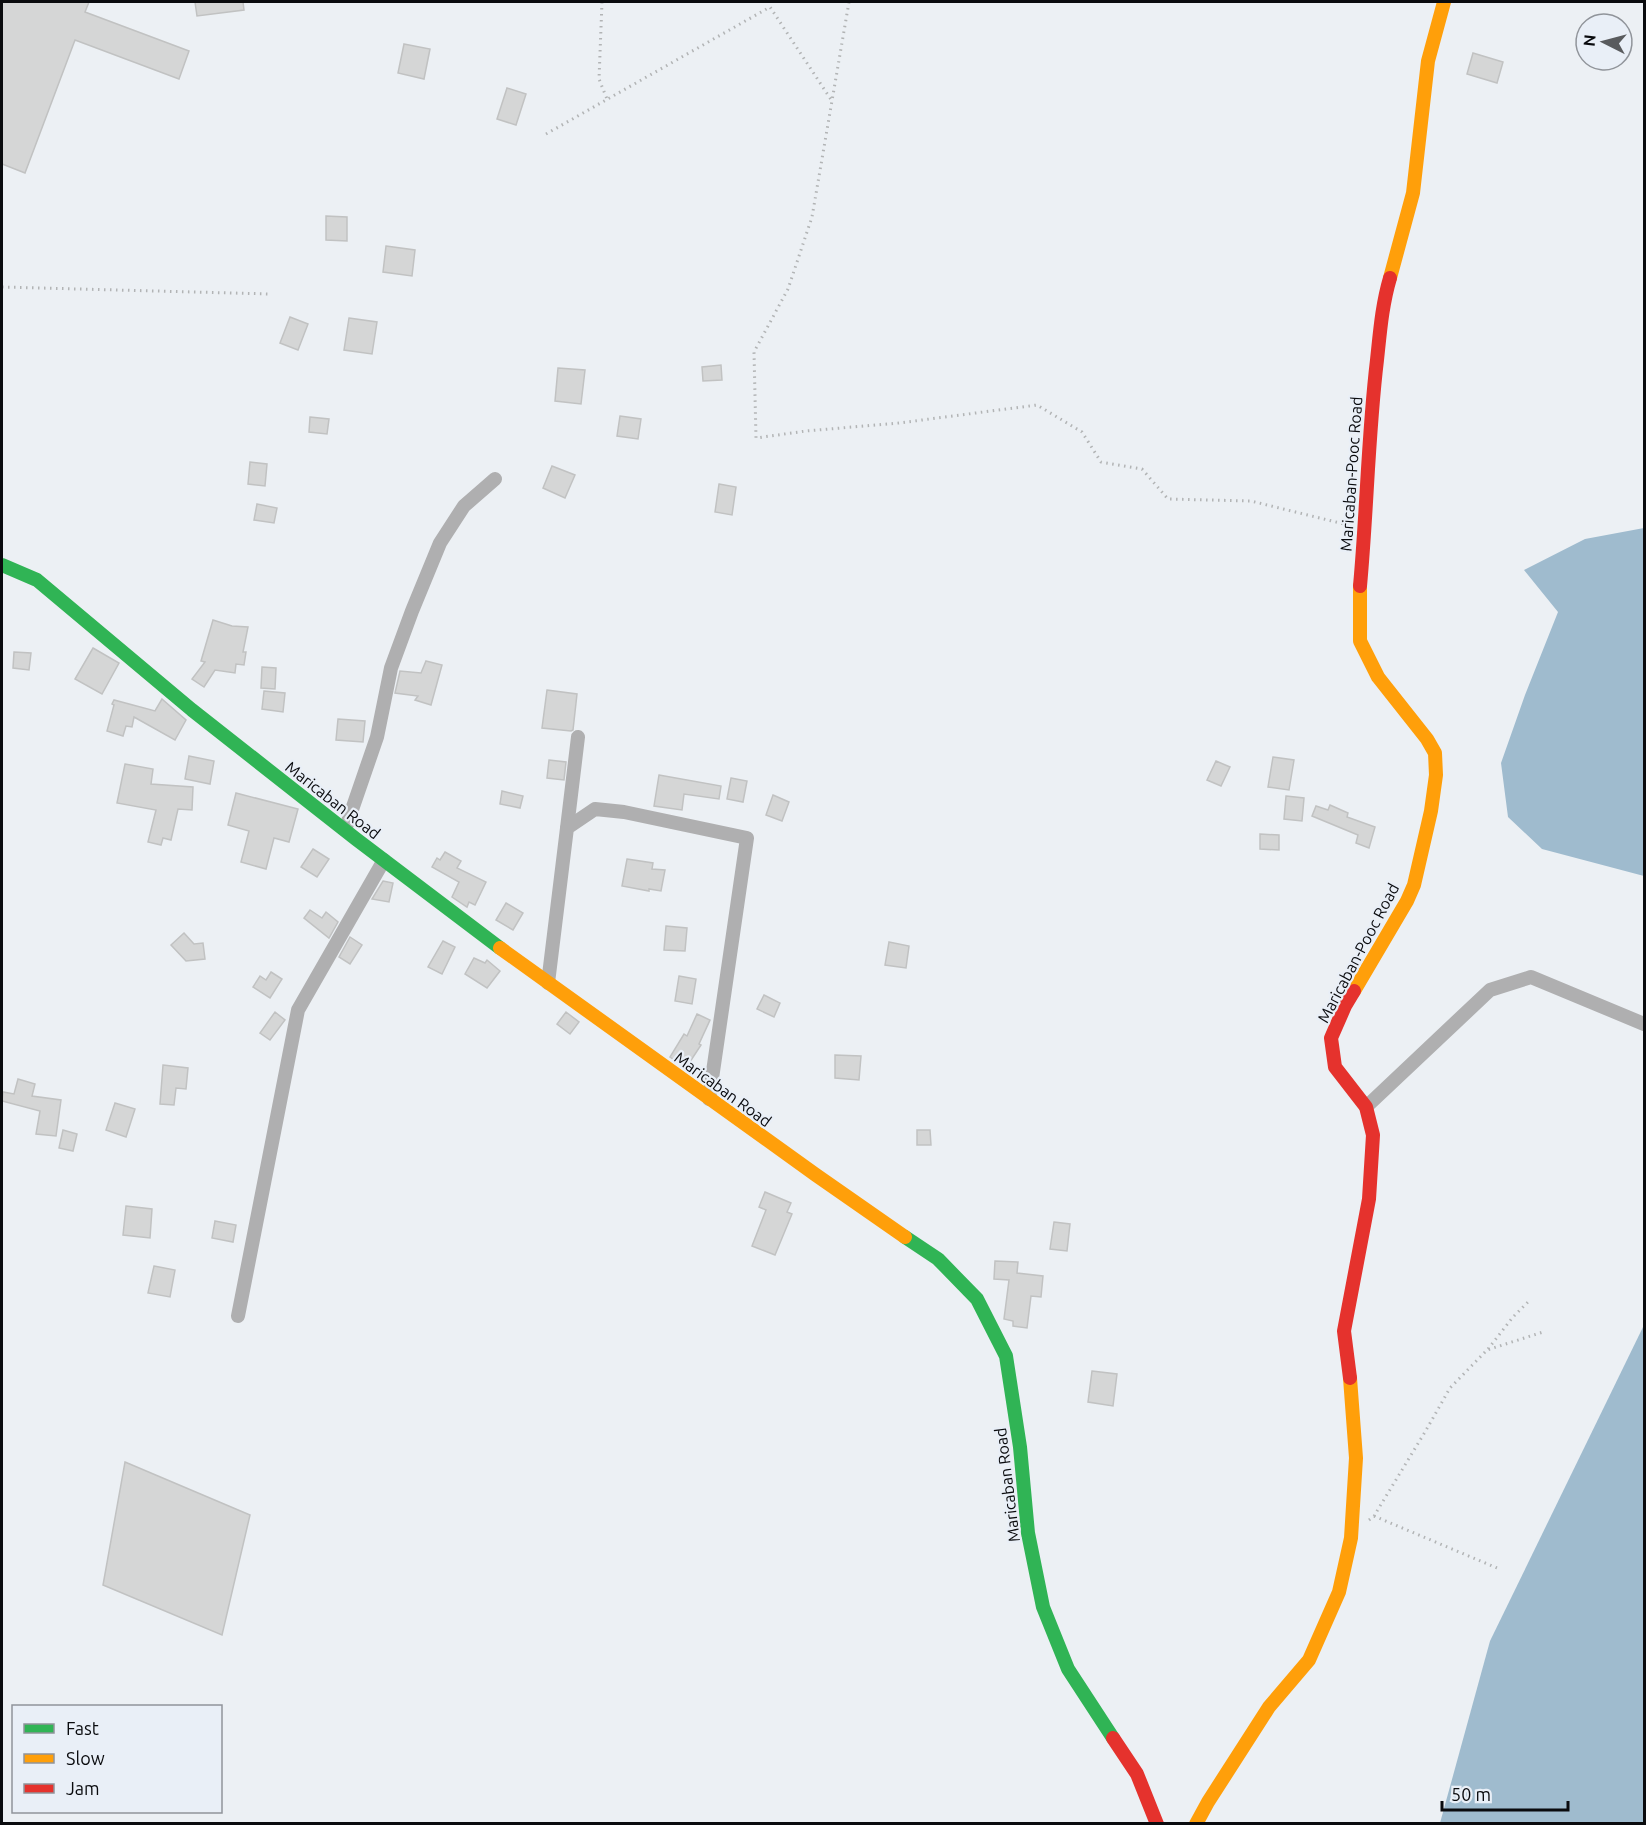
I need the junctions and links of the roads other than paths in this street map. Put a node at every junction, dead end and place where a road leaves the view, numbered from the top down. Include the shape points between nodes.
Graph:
1 (1444, 2) edge
2 (495, 479) dead end
3 (2, 565) edge
4 (578, 737) dead end
5 (567, 828) junction
6 (345, 830) junction
7 (384, 860) junction
8 (548, 983) junction
9 (1644, 1024) edge
10 (710, 1099) junction
11 (1366, 1107) junction
12 (238, 1316) dead end
13 (1158, 1824) edge
14 (1196, 1824) edge

1 - 11 street, Maricaban-Pooc Road via 1428,61 1413,193 1384,299 1371,409 1360,587 1360,641 1378,677 1435,753 1436,775 1414,885 1331,1038 1335,1067
2 - 6 street via 464,506 440,543 391,668 377,737
3 - 6 street, Maricaban Road via 38,580 192,710
4 - 5 street
5 - 8 street
5 - 10 street via 595,810 624,812 747,838
6 - 7 street, Maricaban Road
7 - 8 street, Maricaban Road
7 - 12 street via 298,1010
8 - 10 street, Maricaban Road
9 - 11 street via 1531,977 1490,990
10 - 13 street, Maricaban Road via 938,1259 977,1299 1006,1356 1028,1533 1043,1607 1068,1669 1137,1774
11 - 14 street, Maricaban-Pooc Road via 1373,1135 1369,1199 1344,1331 1356,1458 1351,1538 1339,1592 1309,1660 1269,1707

